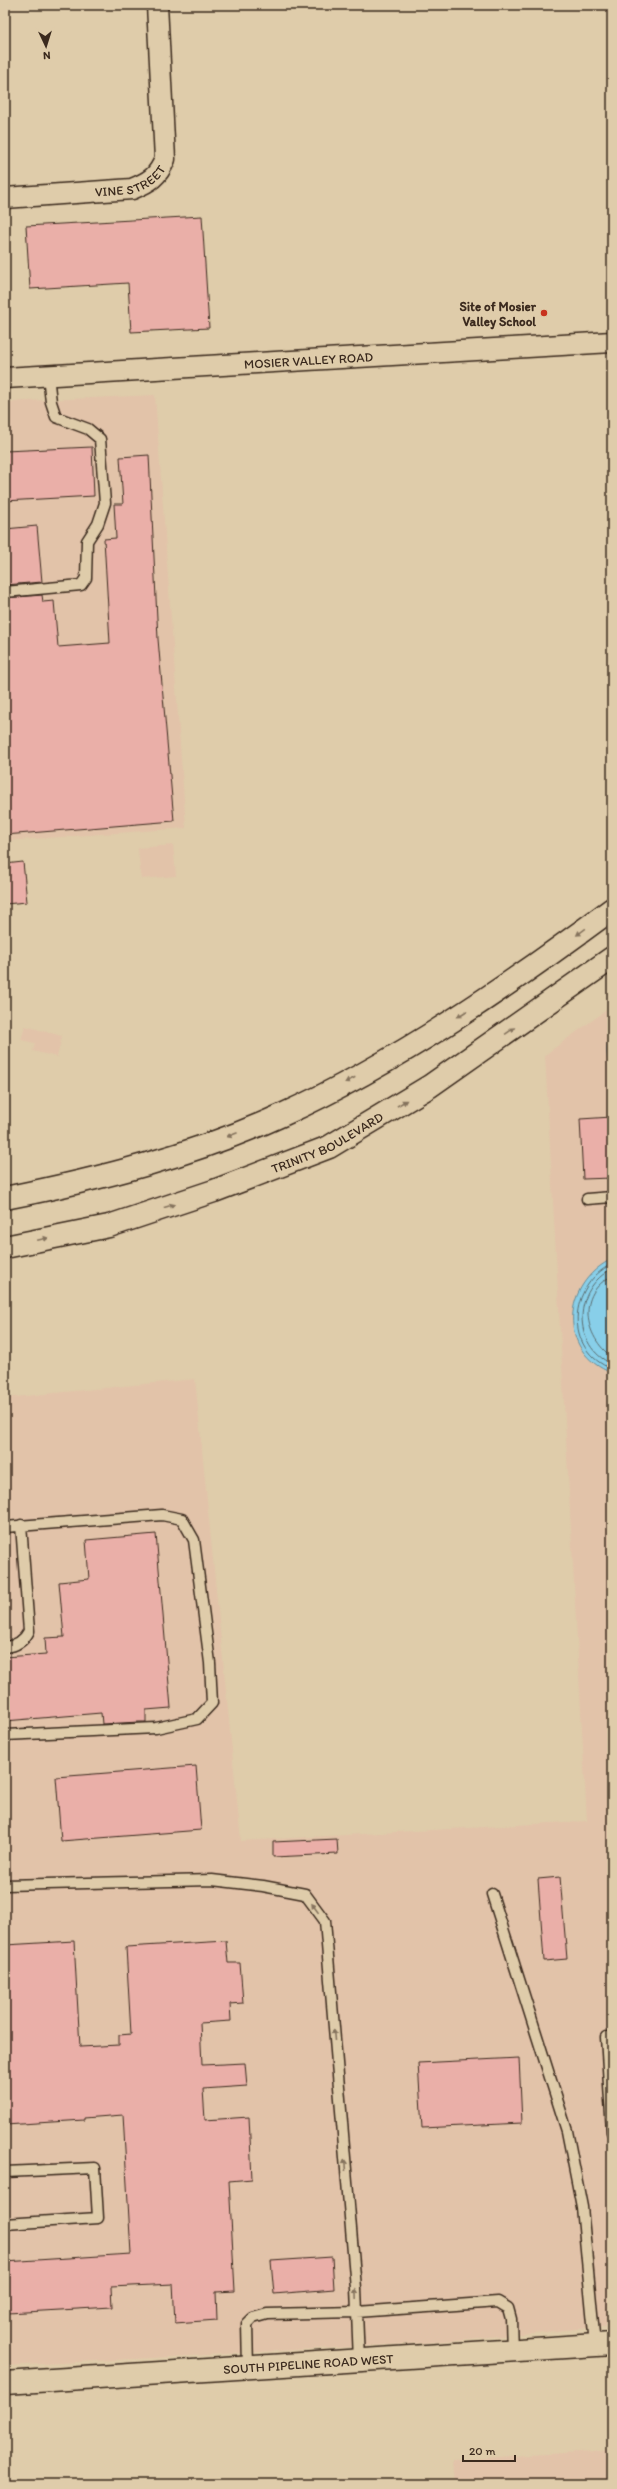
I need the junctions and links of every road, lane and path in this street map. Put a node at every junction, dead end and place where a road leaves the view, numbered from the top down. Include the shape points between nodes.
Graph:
1 (157, 5) edge
2 (5, 198) edge
3 (612, 342) edge
4 (48, 375) junction
5 (5, 378) edge
6 (5, 592) edge
7 (612, 909) edge
8 (612, 958) edge
9 (612, 1197) edge
10 (5, 1198) edge
11 (587, 1199) dead end
12 (5, 1247) edge
13 (21, 1525) junction
14 (5, 1527) edge
15 (5, 1648) edge
16 (5, 1735) edge
17 (5, 1885) edge
18 (492, 1894) dead end
19 (612, 2037) edge
20 (612, 2132) edge
21 (5, 2172) edge
22 (5, 2224) edge
23 (357, 2312) junction
24 (603, 2344) edge
25 (512, 2351) junction
26 (359, 2361) junction
27 (248, 2368) junction
28 (5, 2383) edge

1 - 2 street, VINE STREET via 165,159 160,170 150,182 132,189
3 - 4 street, MOSIER VALLEY ROAD
4 - 5 street, MOSIER VALLEY ROAD
4 - 6 lane via 51,402 56,417 88,429 100,439 106,503 88,541 86,578 81,585
7 -> 10 main road via 461,1014 364,1074 282,1115 134,1169
12 -> 8 main road, TRINITY BOULEVARD via 109,1226 214,1191 329,1148 430,1086
9 - 11 lane
13 - 14 lane
13 - 15 lane via 29,1631 25,1639
13 - 16 lane via 162,1516 182,1519 194,1540 210,1663 212,1703 197,1719 156,1728
23 -> 17 lane via 324,1921 305,1894 212,1880
18 - 24 lane via 567,2131 582,2207
19 - 20 lane via 606,2037
21 - 22 lane via 95,2168 98,2218
23 - 25 lane via 498,2302 508,2308
23 - 26 lane
23 - 27 lane via 267,2314 253,2318 247,2324
24 - 25 main road, SOUTH PIPELINE ROAD WEST
25 - 26 main road, SOUTH PIPELINE ROAD WEST
26 - 27 main road, SOUTH PIPELINE ROAD WEST
27 - 28 main road, SOUTH PIPELINE ROAD WEST

